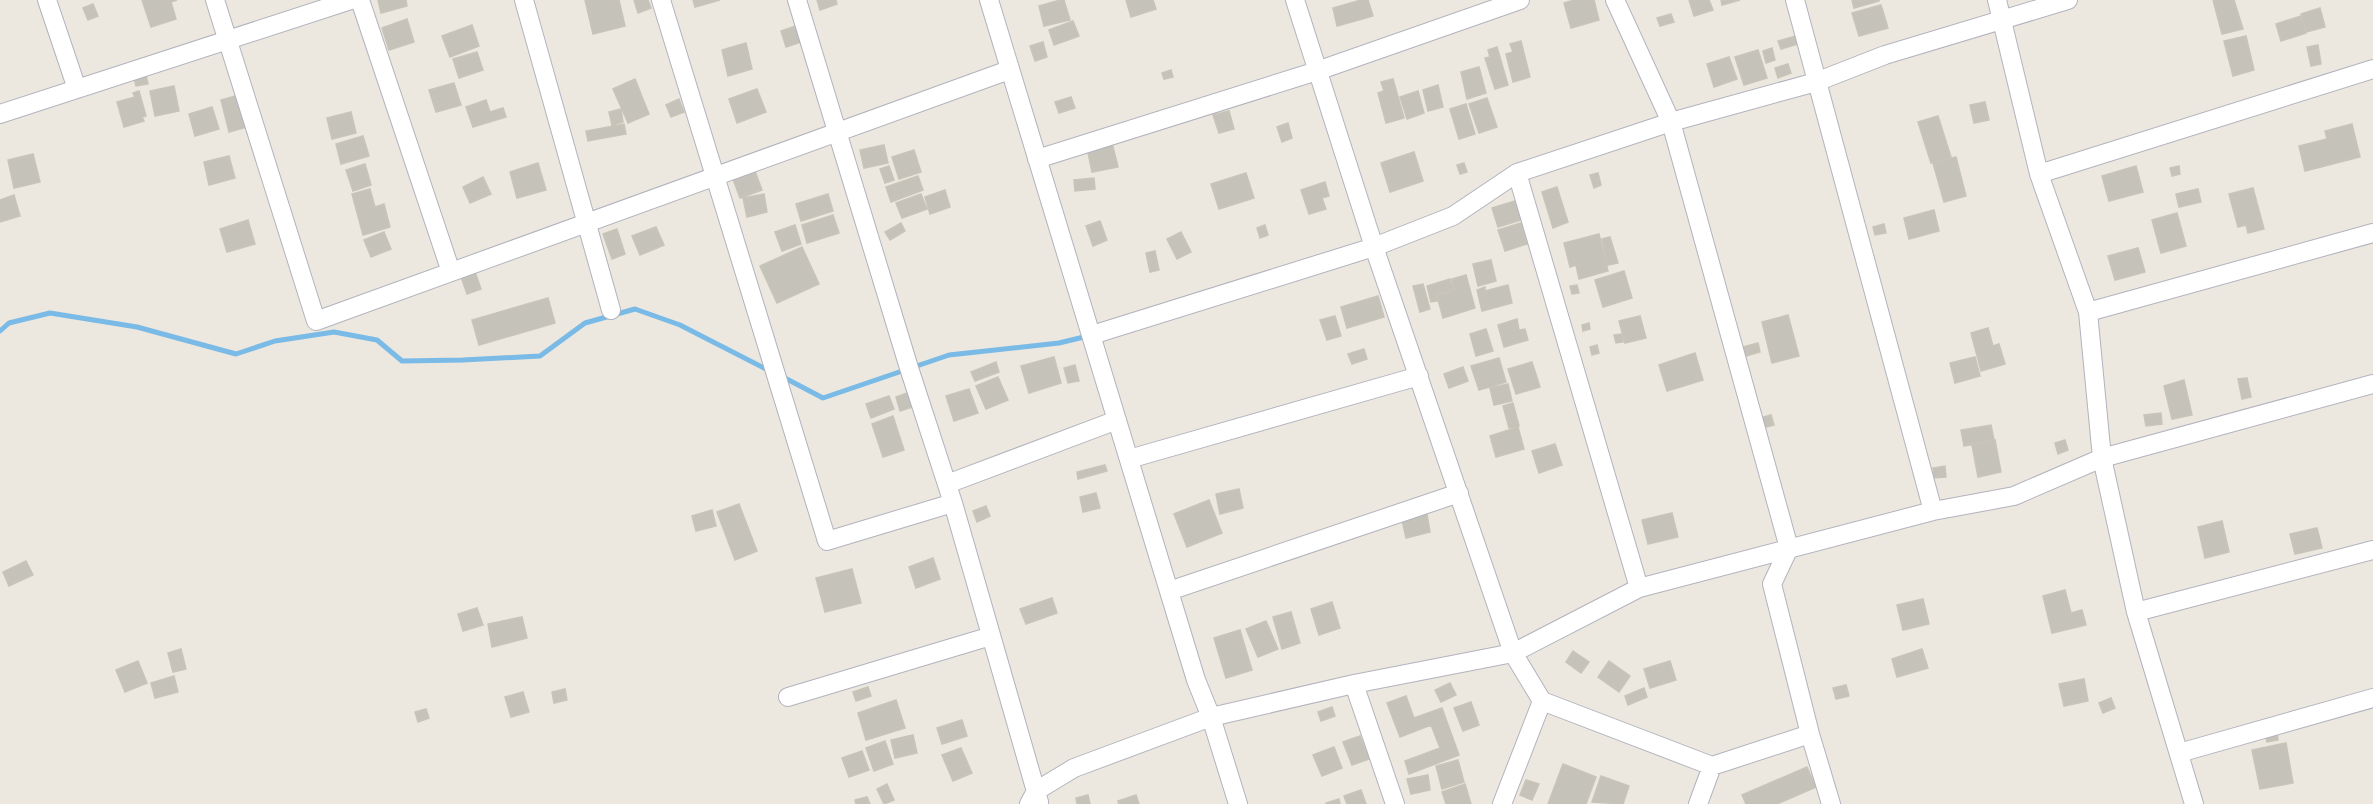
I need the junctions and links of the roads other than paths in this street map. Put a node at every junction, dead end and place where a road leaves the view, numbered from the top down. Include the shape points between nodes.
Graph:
1 (47, 0) edge
2 (215, 0) edge
3 (351, 0) edge
4 (360, 0) edge
5 (524, 0) edge
6 (661, 0) edge
7 (797, 0) edge
8 (990, 0) edge
9 (1295, 0) edge
10 (1520, 0) edge
11 (1615, 0) edge
12 (1795, 0) edge
13 (1997, 0) edge
14 (2068, 0) edge
15 (2000, 21) junction
16 (228, 39) junction
17 (2373, 69) edge
18 (1009, 70) junction
19 (1317, 71) junction
20 (1816, 82) junction
21 (76, 89) junction
22 (0, 114) edge
23 (1671, 123) junction
24 (837, 132) junction
25 (1037, 159) junction
26 (1517, 173) junction
27 (2039, 174) junction
28 (715, 177) junction
29 (586, 223) junction
30 (2373, 233) edge
31 (1374, 247) junction
32 (451, 272) junction
33 (611, 310) dead end
34 (2088, 312) junction
35 (1092, 335) junction
36 (1419, 376) junction
37 (2373, 384) edge
38 (1117, 420) junction
39 (2102, 458) junction
40 (1129, 459) junction
41 (946, 484) junction
42 (1460, 494) junction
43 (953, 503) junction
44 (1933, 511) junction
45 (1789, 548) junction
46 (2373, 550) edge
47 (1639, 588) junction
48 (1169, 591) junction
49 (2136, 612) junction
50 (991, 636) junction
51 (1513, 653) junction
52 (1354, 684) junction
53 (788, 697) dead end
54 (2373, 698) edge
55 (1542, 701) junction
56 (1211, 717) junction
57 (1810, 734) junction
58 (2180, 753) junction
59 (1712, 766) junction
60 (1035, 800) edge
61 (1238, 804) edge
62 (1395, 804) edge
63 (1502, 804) edge
64 (1698, 804) edge
65 (1831, 804) edge
66 (2194, 804) edge

1 - 21 street
2 - 16 street
3 - 16 street
4 - 32 street
5 - 29 street
6 - 28 street
7 - 24 street
8 - 18 street
9 - 19 street
10 - 19 street
11 - 23 street
12 - 20 street
13 - 15 street
14 - 15 street
15 - 20 street via 1885,55
15 - 27 street
16 - 21 street
16 - 32 street via 316,321
17 - 27 street
18 - 24 street
18 - 25 street
19 - 25 street
19 - 31 street
20 - 23 street
20 - 44 street
21 - 22 street
23 - 26 street
23 - 45 street
24 - 28 street
24 - 41 street
25 - 35 street
26 - 31 street via 1453,216
26 - 47 street
27 - 34 street
28 - 29 street
28 - 43 street via 827,541
29 - 32 street
29 - 33 street
30 - 34 street
31 - 35 street
31 - 36 street
34 - 39 street
35 - 38 street
36 - 40 street
36 - 42 street
37 - 39 street
38 - 40 street
38 - 41 street
39 - 44 street via 2014,496
39 - 49 street
40 - 48 street
41 - 43 street
42 - 48 street
42 - 51 street
43 - 50 street
44 - 45 street
45 - 47 street
45 - 57 street via 1772,584
46 - 49 street
47 - 51 street
48 - 56 street
49 - 58 street
50 - 53 street
50 - 60 street
51 - 52 street
51 - 55 street
52 - 56 street
52 - 62 street
54 - 58 street
55 - 59 street
55 - 63 street
56 - 60 street via 1074,768
56 - 61 street
57 - 59 street
57 - 65 street
58 - 66 street
59 - 64 street

